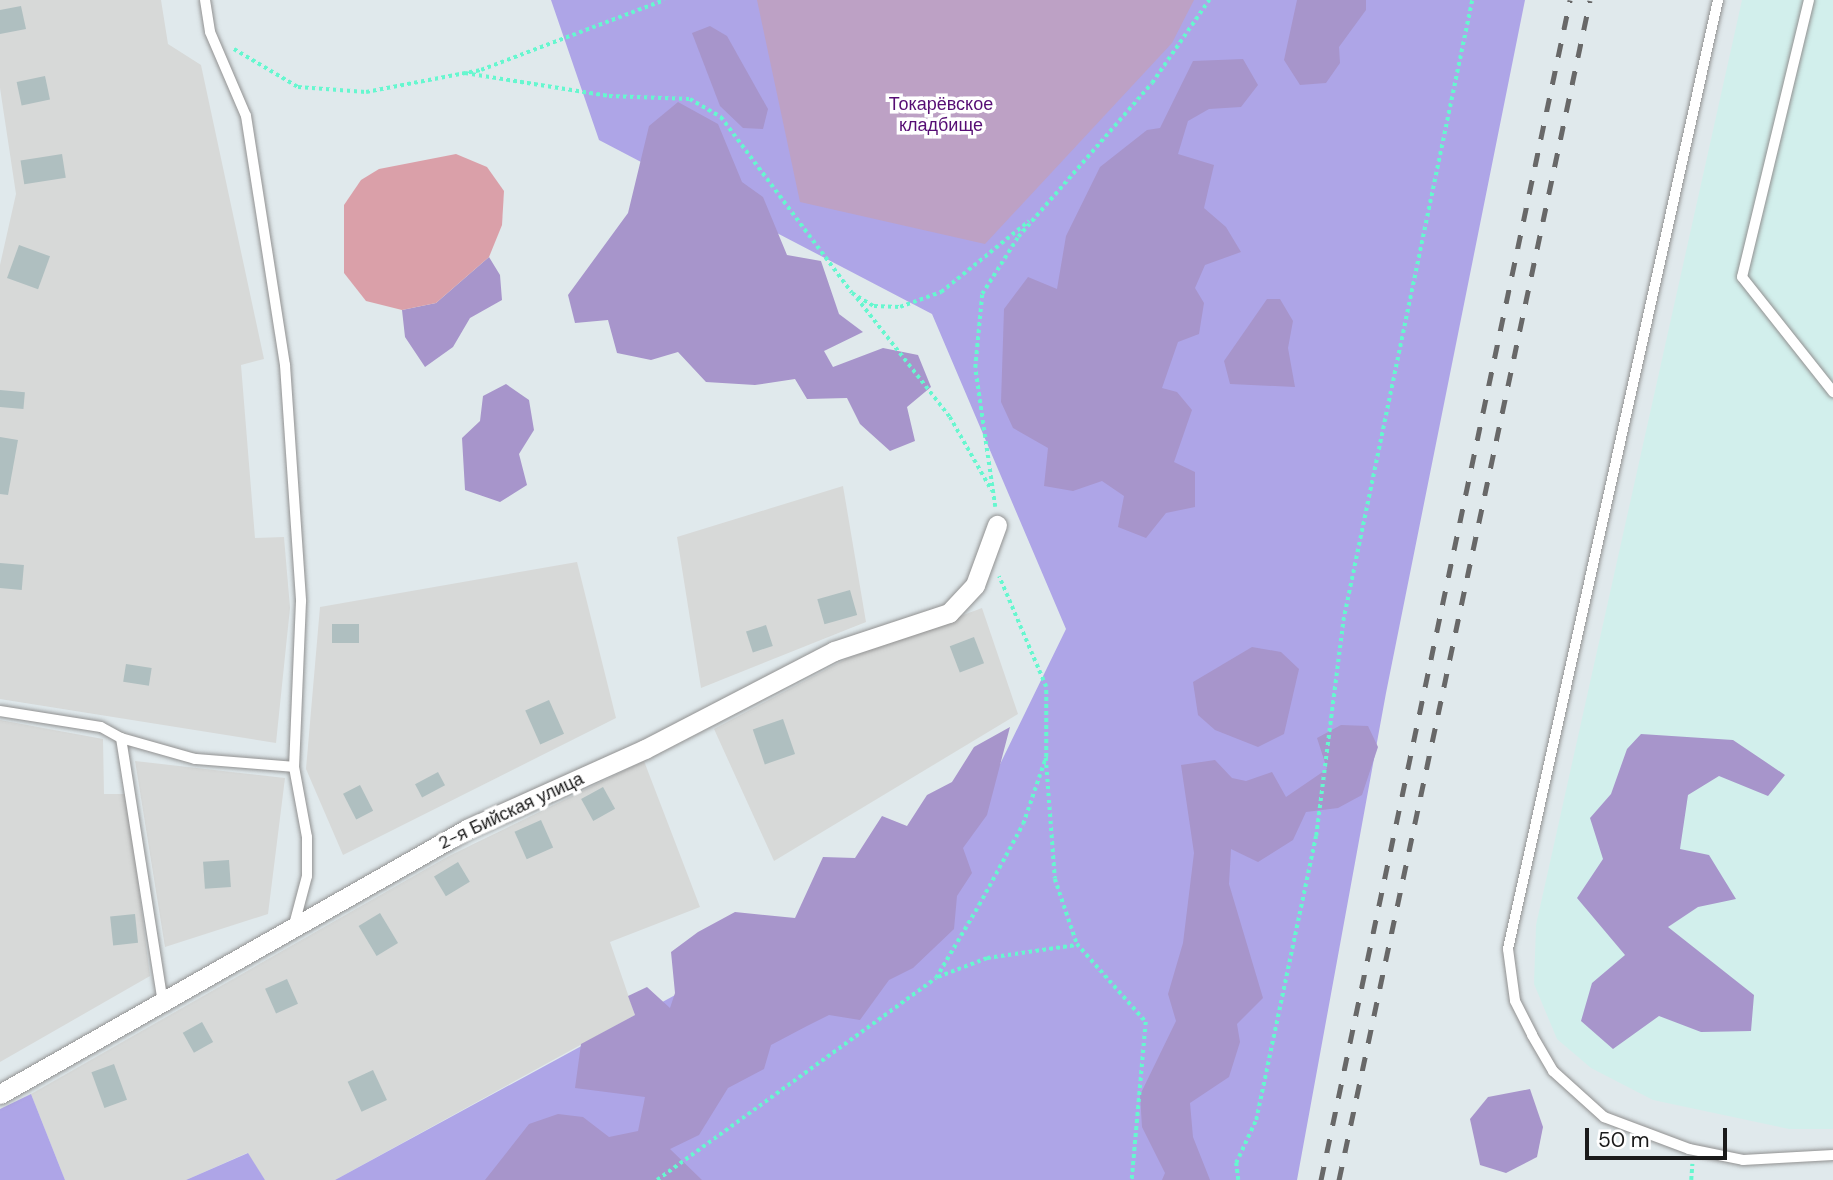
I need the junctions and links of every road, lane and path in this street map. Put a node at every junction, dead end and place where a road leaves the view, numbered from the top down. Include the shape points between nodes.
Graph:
1 (205, 0) edge
2 (664, 0) edge
3 (1209, 0) edge
4 (1472, 0) edge
5 (1718, 0) edge
6 (1809, 0) edge
7 (210, 32) junction
8 (465, 73) junction
9 (1043, 208) junction
10 (852, 293) junction
11 (1833, 392) edge
12 (994, 496) junction
13 (997, 525) joint
14 (995, 571) dead end
15 (0, 711) edge
16 (121, 738) junction
17 (1046, 757) junction
18 (294, 767) junction
19 (294, 925) junction
20 (1077, 944) junction
21 (936, 978) junction
22 (163, 1002) junction
23 (0, 1094) edge
24 (1833, 1155) edge
25 (657, 1180) edge
26 (1132, 1180) edge
27 (1238, 1180) edge

1 - 7 lane
2 - 8 path
3 - 9 path via 1152,83
4 - 27 path via 1343,621 1316,836 1256,1120 1236,1163
5 - 24 lane via 1508,948 1515,1001 1553,1072 1604,1117 1689,1149 1743,1160
6 - 11 lane via 1742,277
7 - 8 path via 298,87 366,92
7 - 18 lane via 246,116 285,365 301,601
8 - 10 path via 609,96 690,99 721,117
9 - 10 path via 941,292 900,307 874,306
9 - 12 path via 982,294 975,368
10 - 12 path via 950,417
12 - 13 path
13 - 19 street, 2-я Бийская улица via 975,585 948,613 834,651 645,749 467,829
14 - 17 path via 1046,687
15 - 16 lane via 100,727
16 - 18 lane via 195,759
16 - 22 lane
17 - 20 path via 1055,879
17 - 21 path via 1023,824
18 - 19 lane via 307,837 307,876
19 - 22 street, 2-я Бийская улица
20 - 21 path via 987,958
20 - 26 path via 1146,1022
21 - 25 path
22 - 23 street, 2-я Бийская улица

